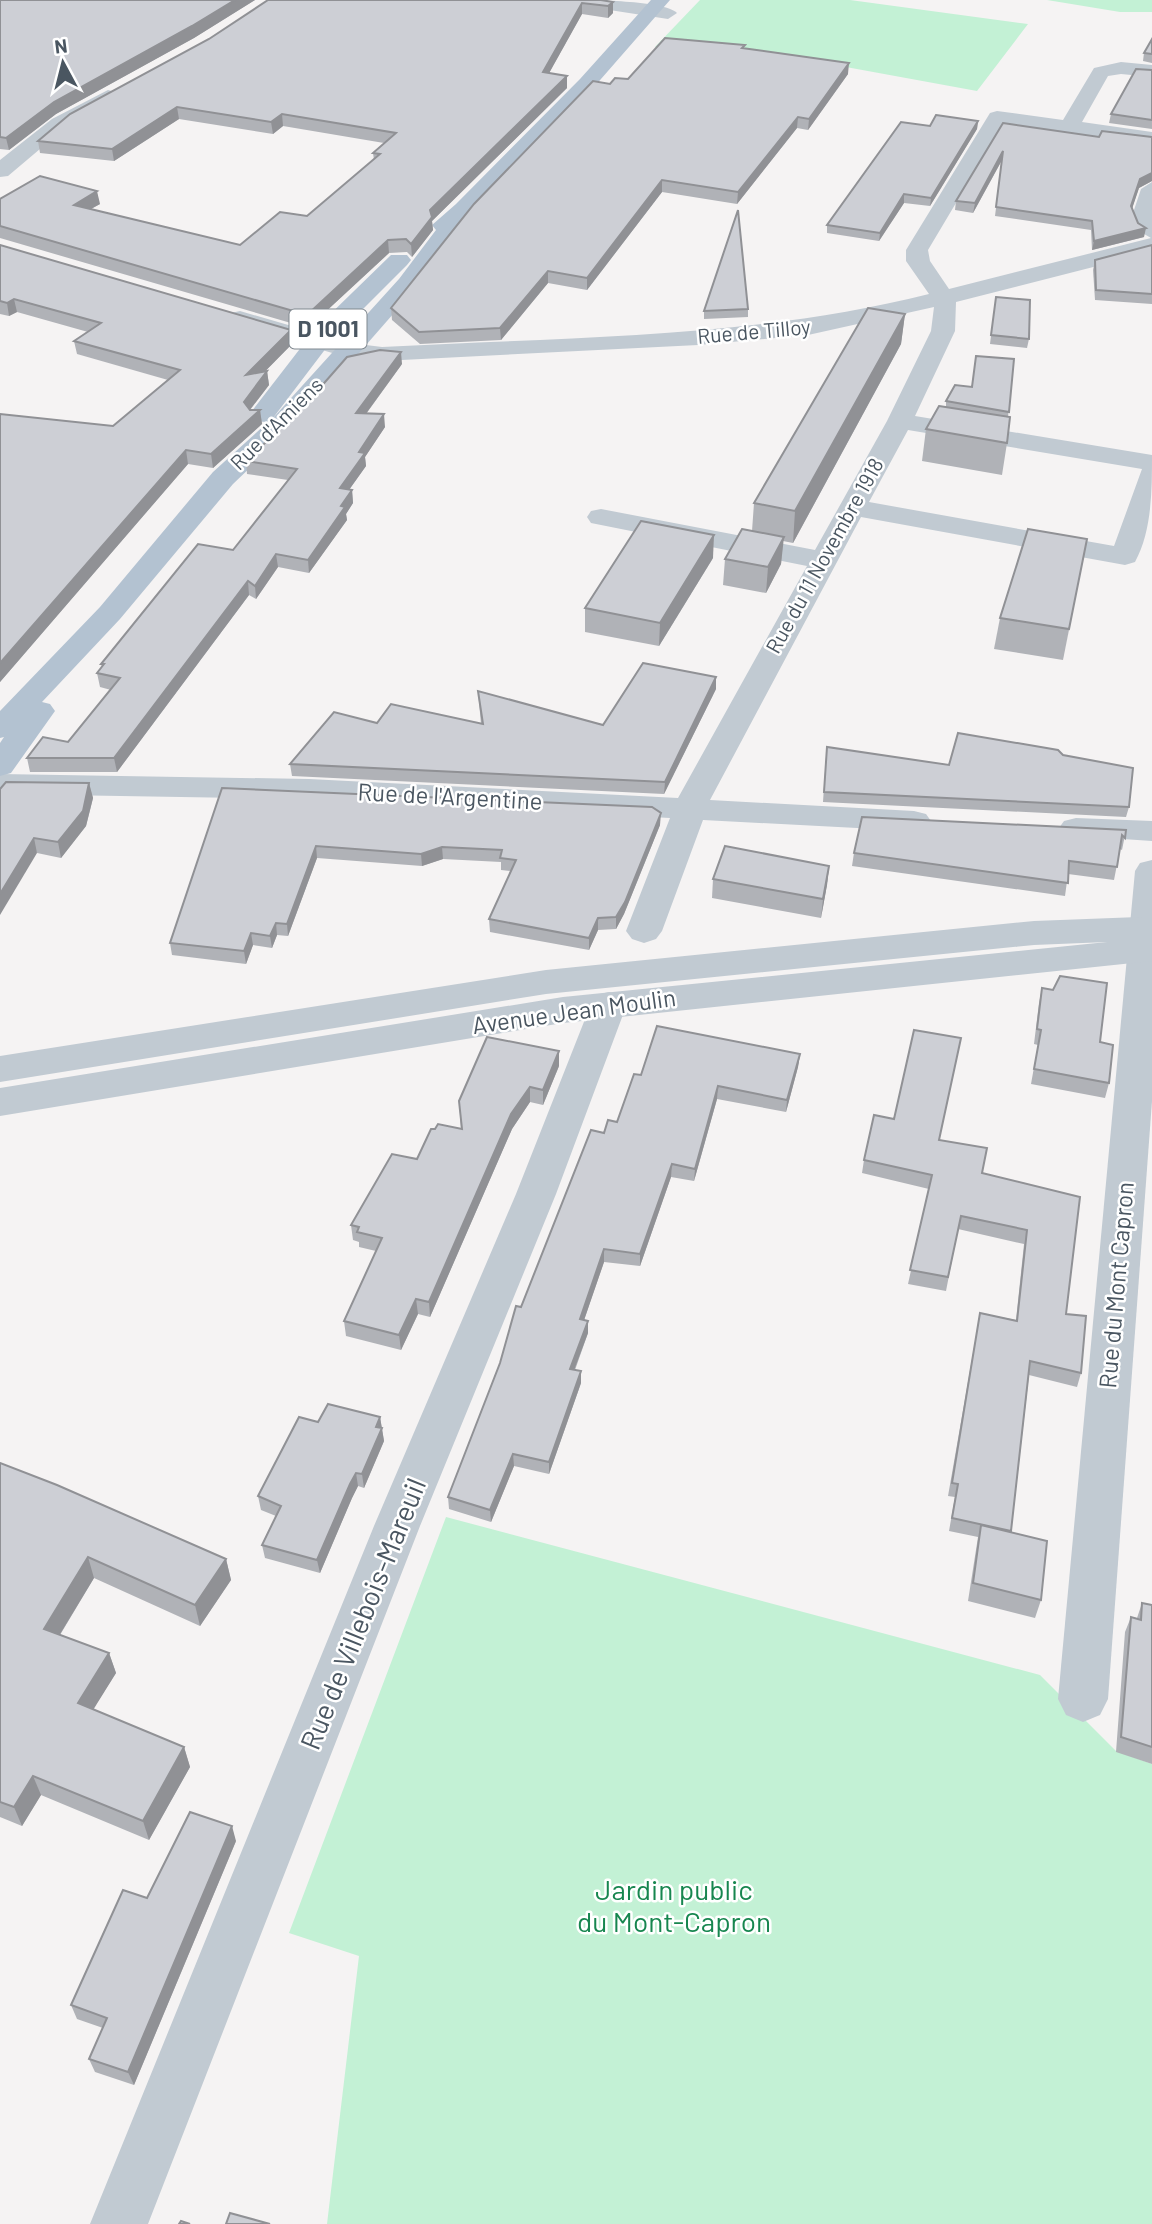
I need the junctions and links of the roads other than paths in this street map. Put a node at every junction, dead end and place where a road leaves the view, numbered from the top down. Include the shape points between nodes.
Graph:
1 (577, 0) edge
2 (665, 6) edge
3 (1152, 71) edge
4 (125, 87) edge
5 (1069, 127) junction
6 (1152, 138) edge
7 (0, 171) edge
8 (1152, 189) edge
9 (464, 209) junction
10 (1152, 232) edge
11 (1152, 245) edge
12 (943, 298) junction
13 (222, 313) edge
14 (317, 341) junction
15 (348, 350) junction
16 (900, 421) junction
17 (1152, 463) edge
18 (1152, 475) edge
19 (223, 478) junction
20 (851, 507) junction
21 (601, 517) dead end
22 (822, 560) junction
23 (110, 613) junction
24 (0, 729) edge
25 (0, 766) edge
26 (0, 784) edge
27 (689, 811) junction
28 (938, 822) edge
29 (1047, 827) edge
30 (1152, 831) edge
31 (1152, 871) edge
32 (644, 931) dead end
33 (1149, 939) edge
34 (609, 1004) junction
35 (0, 1069) edge
36 (0, 1102) edge
37 (1083, 1699) dead end
38 (119, 2224) edge

1 - 2 street
2 - 9 main road, Rue d'Amiens / D 1001 via 638,43 587,83
3 - 5 street via 1121,68 1101,72
4 - 7 street via 59,123
5 - 6 street
5 - 12 street via 997,117 917,250 918,261
8 - 10 street via 1141,213
9 - 14 main road, Rue d'Amiens / D 1001 via 397,261
9 - 15 main road, Rue d'Amiens / D 1001 via 414,276
11 - 12 street, Rue de Tilloy
12 - 15 street, Rue de Tilloy via 854,320 756,334 406,355
12 - 16 street, Rue du 11 Novembre 1918 via 943,331
13 - 14 street, Rue de Tilloy
14 - 15 street, Rue de Tilloy
14 - 19 main road, Rue d'Amiens / D 1001 via 264,412
15 - 19 main road, Rue d'Amiens / D 1001 via 294,412
16 - 17 street
16 - 20 street, Rue du 11 Novembre 1918
18 - 20 street via 1125,556
19 - 23 main road, Rue d'Amiens / D 1001
20 - 22 street, Rue du 11 Novembre 1918
21 - 22 street
22 - 27 street, Rue du 11 Novembre 1918
23 - 24 main road, Rue d'Amiens / D 1001
23 - 25 main road, Rue d'Amiens / D 1001
26 - 27 street, Rue de l'Argentine via 309,789
27 - 28 street, Rue de l'Argentine
27 - 32 street
29 - 30 street
31 - 33 street, Rue du Mont Capron
33 - 34 street, Avenue Jean Moulin
33 - 35 street, Avenue Jean Moulin via 1034,933 570,979
33 - 37 street, Rue du Mont Capron
34 - 36 street, Avenue Jean Moulin
34 - 38 street, Rue de Villebois-Mareuil

